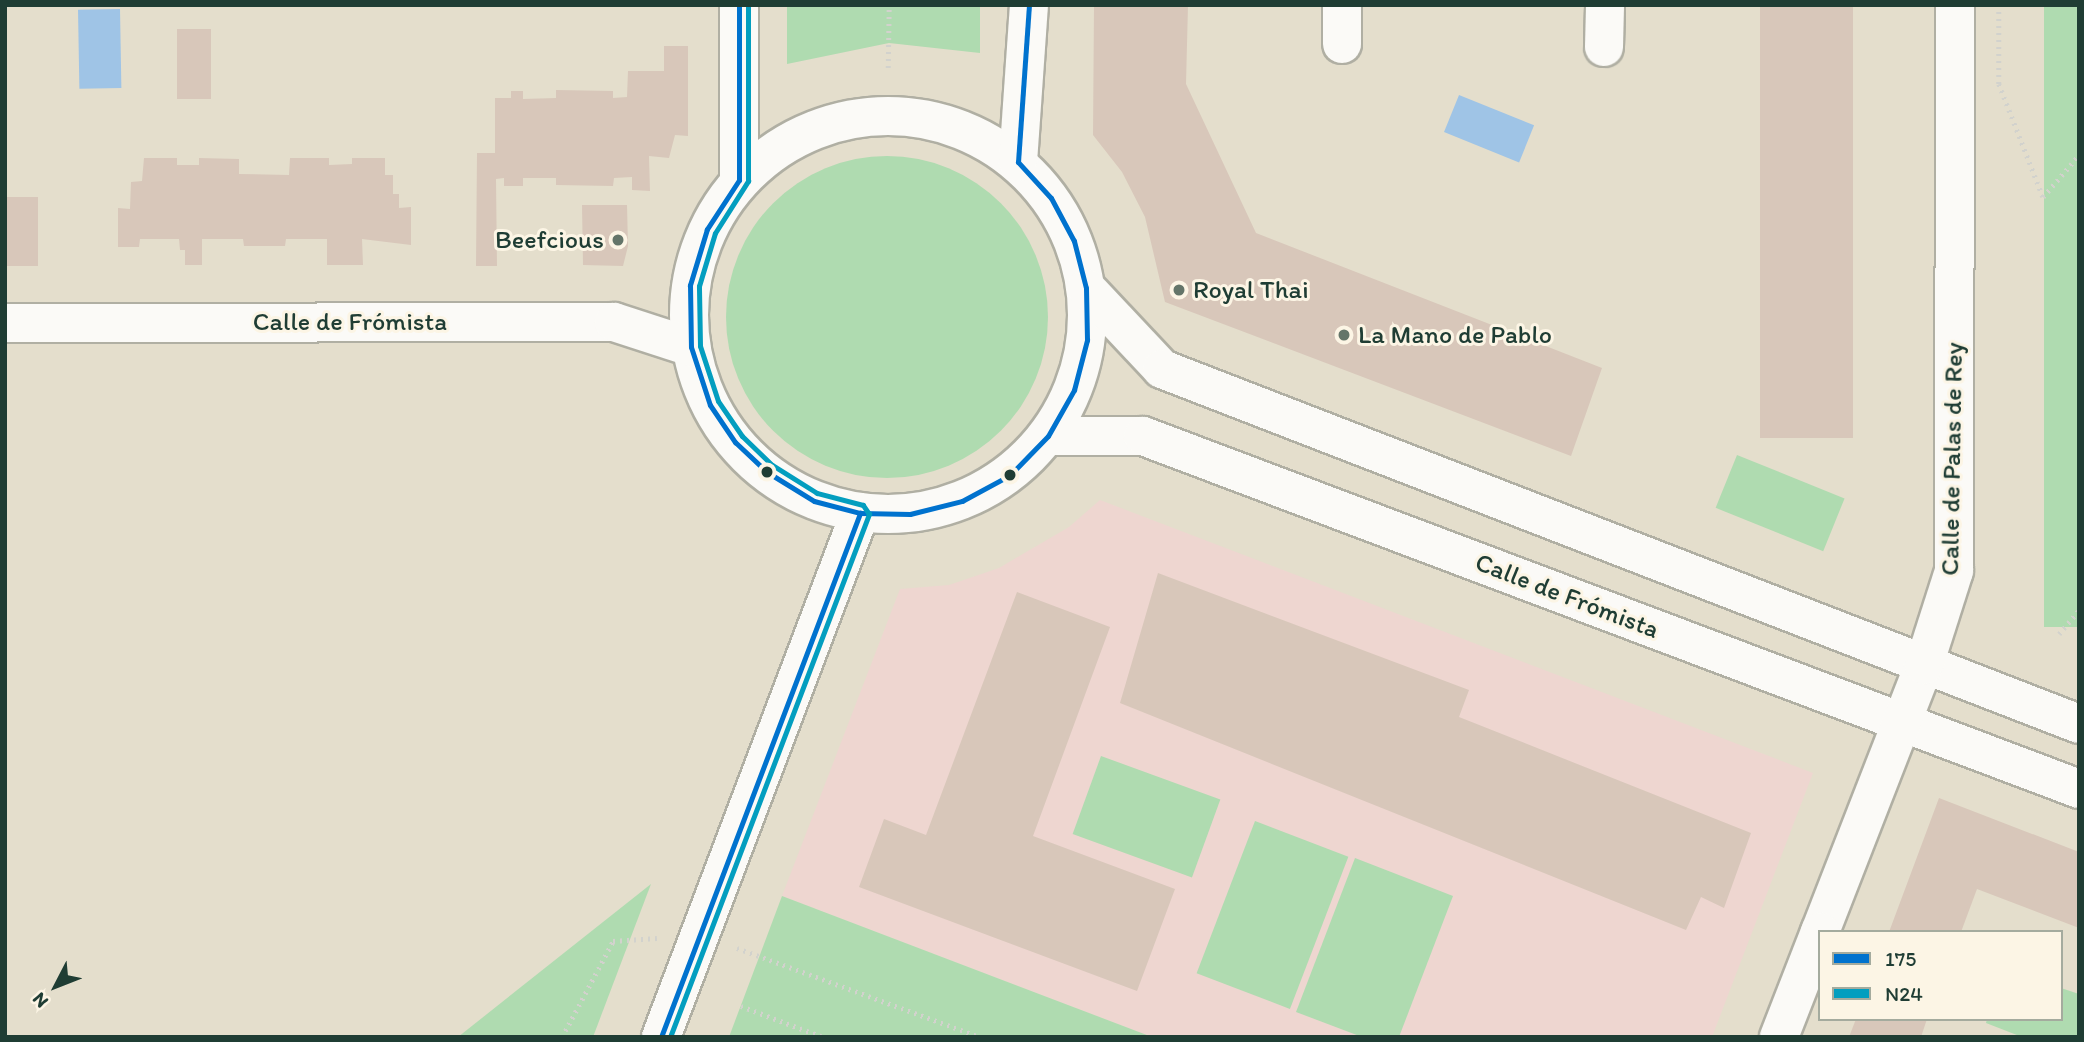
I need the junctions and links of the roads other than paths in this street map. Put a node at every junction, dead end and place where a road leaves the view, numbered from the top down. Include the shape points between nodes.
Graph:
1 (739, 5) edge
2 (1029, 5) edge
3 (1342, 5) edge
4 (1605, 5) edge
5 (1955, 5) edge
6 (1342, 44) dead end
7 (1604, 47) dead end
8 (1018, 162) junction
9 (739, 180) junction
10 (1086, 288) junction
11 (5, 323) edge
12 (691, 346) junction
13 (1048, 436) junction
14 (860, 513) junction
15 (1924, 665) junction
16 (1902, 722) junction
17 (2079, 724) edge
18 (2079, 789) edge
19 (1821, 930) edge
20 (1818, 937) edge
21 (661, 1037) edge
22 (1779, 1037) edge

1 - 9 street
2 - 8 street
3 - 6 street
4 - 7 street
5 - 15 street, Calle de Palas de Rey via 1954,570
8 - 9 street via 966,130 905,115 844,118 787,141
8 - 10 street via 1051,198 1074,241
9 - 12 street via 707,229 694,274
10 - 13 street via 1087,340 1074,390
10 - 15 street via 1162,369
11 - 12 street, Calle de Frómista via 614,322
12 - 14 street via 710,405 735,442 767,472 814,501
13 - 14 street via 1010,475 962,501 909,514
13 - 16 street, Calle de Frómista via 1143,436
14 - 21 street
15 - 16 street, Calle de Palas de Rey
15 - 17 street
16 - 18 street, Calle de Frómista
16 - 19 street, Calle de Palas de Rey
20 - 22 street, Calle de Palas de Rey

